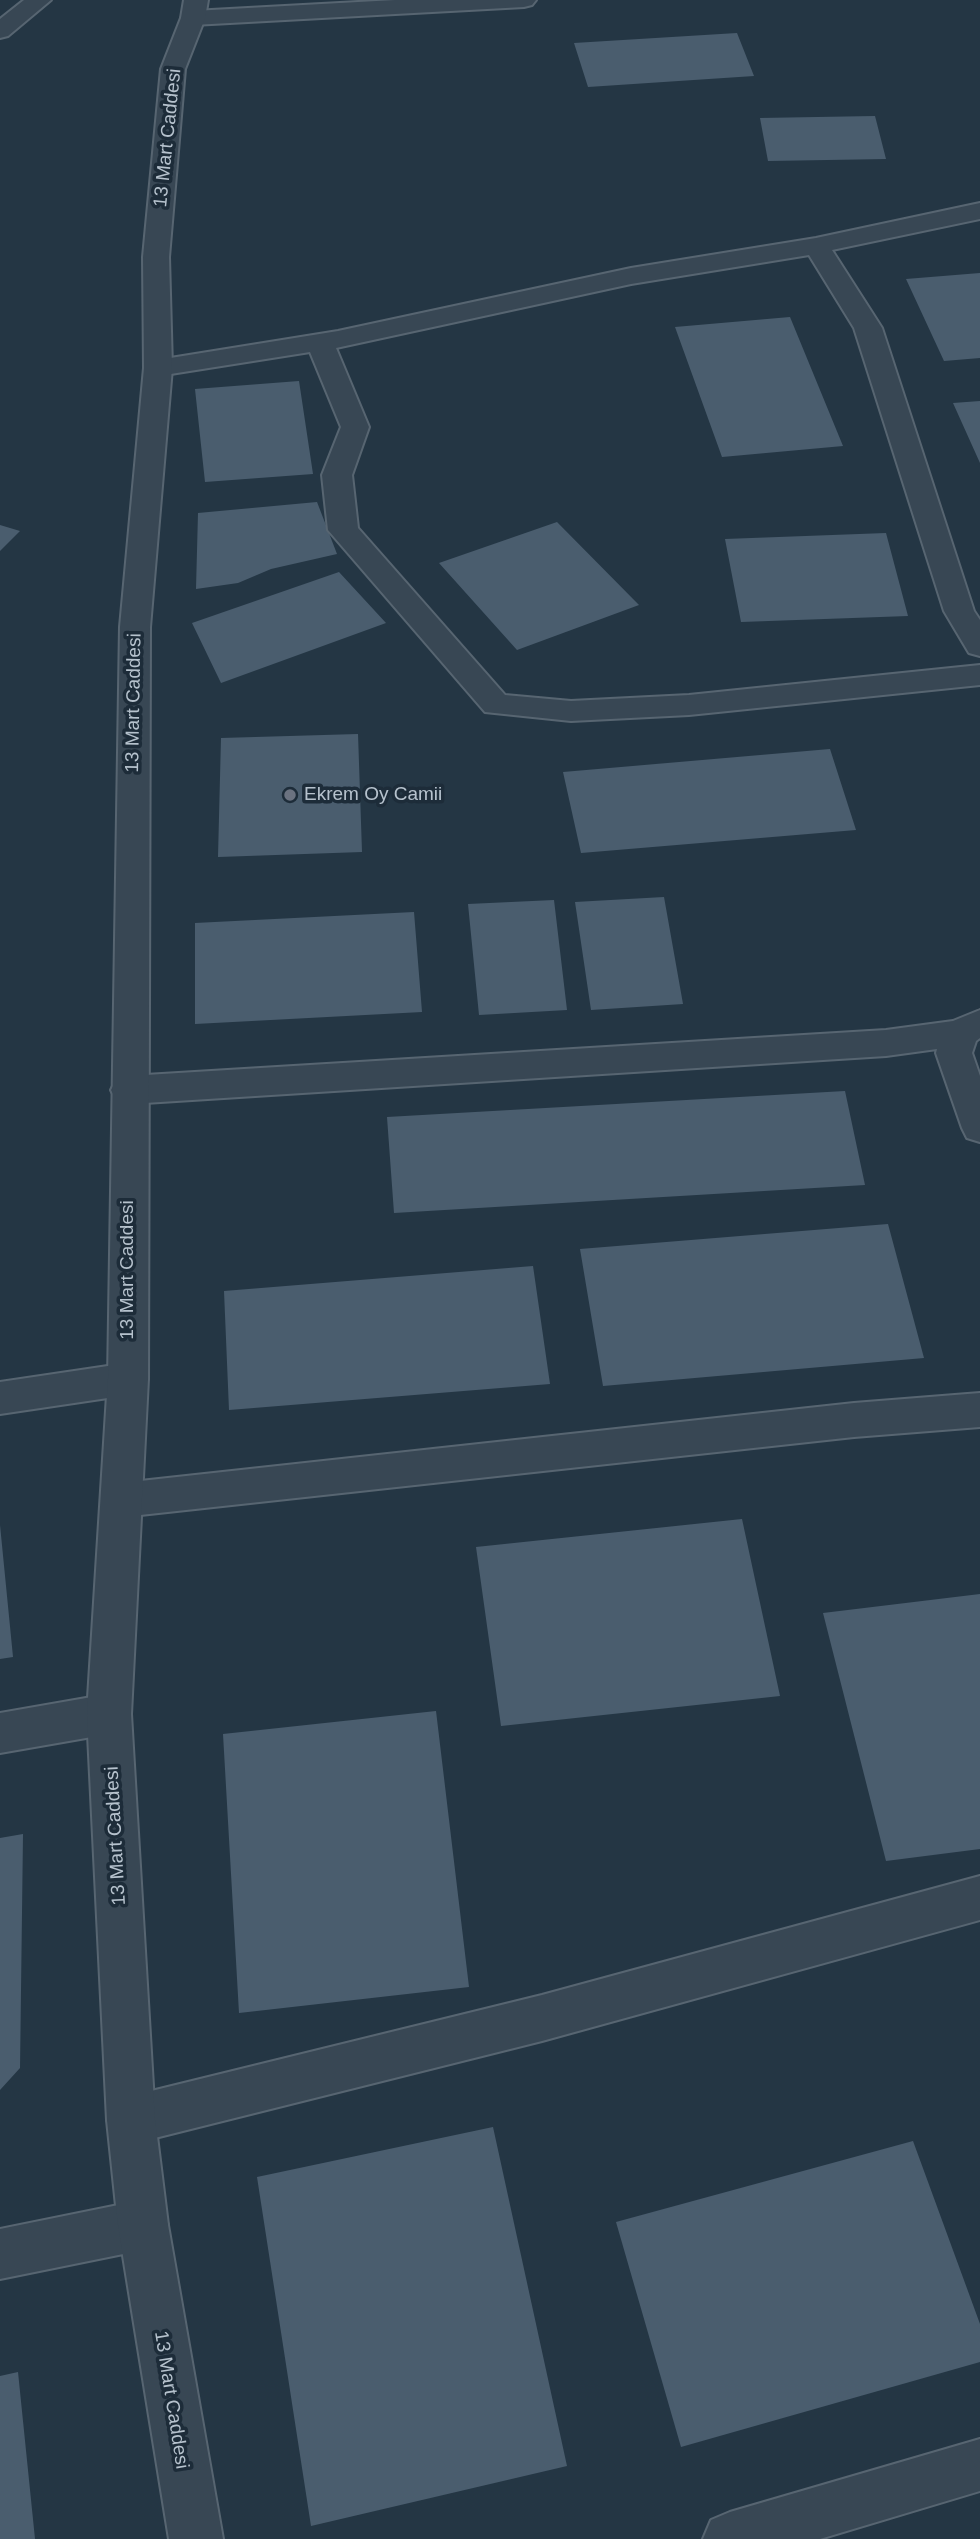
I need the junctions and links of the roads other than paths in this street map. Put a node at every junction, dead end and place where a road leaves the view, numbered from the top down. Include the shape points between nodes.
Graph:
1 (39, 0) edge
2 (524, 0) edge
3 (195, 9) edge
4 (0, 31) edge
5 (980, 211) edge
6 (816, 246) junction
7 (320, 342) junction
8 (158, 368) junction
9 (980, 646) edge
10 (980, 675) edge
11 (970, 1028) edge
12 (129, 1090) junction
13 (980, 1128) edge
14 (128, 1378) junction
15 (0, 1398) edge
16 (980, 1410) edge
17 (122, 1500) junction
18 (109, 1714) junction
19 (0, 1733) edge
20 (980, 1898) edge
21 (131, 2120) junction
22 (143, 2225) junction
23 (0, 2254) edge
24 (980, 2465) edge
25 (196, 2539) edge
26 (730, 2539) edge

1 - 4 street
2 - 3 street
3 - 8 street, 13 Mart Caddesi via 173,69 156,257
5 - 6 street
6 - 7 street via 631,276
6 - 9 street via 868,328 959,611
7 - 8 street
7 - 10 street via 355,427 337,475 343,530 496,705 571,711 689,705
8 - 12 street, 13 Mart Caddesi via 135,627
11 - 12 street via 887,1043
11 - 13 street via 954,1053
12 - 14 street, 13 Mart Caddesi
14 - 15 street
14 - 17 street, 13 Mart Caddesi
16 - 17 street via 840,1421
17 - 18 street, 13 Mart Caddesi
18 - 19 street
18 - 21 street, 13 Mart Caddesi
20 - 21 street via 542,2018
21 - 22 street, 13 Mart Caddesi
22 - 23 street
22 - 25 street, 13 Mart Caddesi
24 - 26 street

